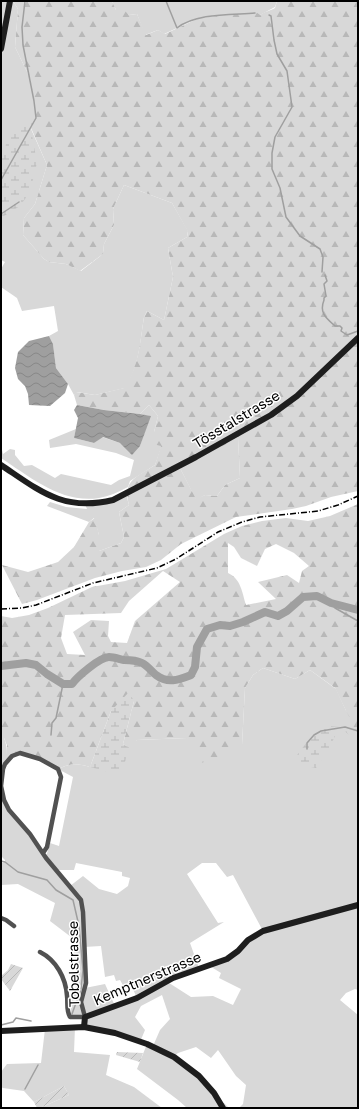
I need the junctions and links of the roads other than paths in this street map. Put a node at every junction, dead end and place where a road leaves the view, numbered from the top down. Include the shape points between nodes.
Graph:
1 (10, 1) edge
2 (1, 49) edge
3 (358, 338) edge
4 (1, 465) edge
5 (2, 778) edge
6 (43, 853) junction
7 (358, 905) edge
8 (1, 918) edge
9 (14, 926) dead end
10 (40, 952) dead end
11 (85, 1017) junction
12 (84, 1027) junction
13 (1, 1031) edge
14 (224, 1108) edge

1 - 2 street
3 - 4 street, Tösstalstrasse via 297,396 271,415 113,500 85,504 63,501 41,491
5 - 6 street, Tobelstrasse via 4,800 9,810
5 - 6 street, Tobelstrasse via 5,764 12,756 20,753 58,769 61,777 47,847
6 - 11 street, Tobelstrasse via 77,894 82,905 86,983 81,1002
7 - 11 street, Kemptnerstrasse via 263,931 248,940 227,959 173,978 137,998
8 - 9 street
10 - 11 street via 59,970 67,990 67,1010 70,1017
11 - 12 street, Kemptnerstrasse
12 - 13 street
12 - 14 street via 115,1033 168,1053 199,1076

